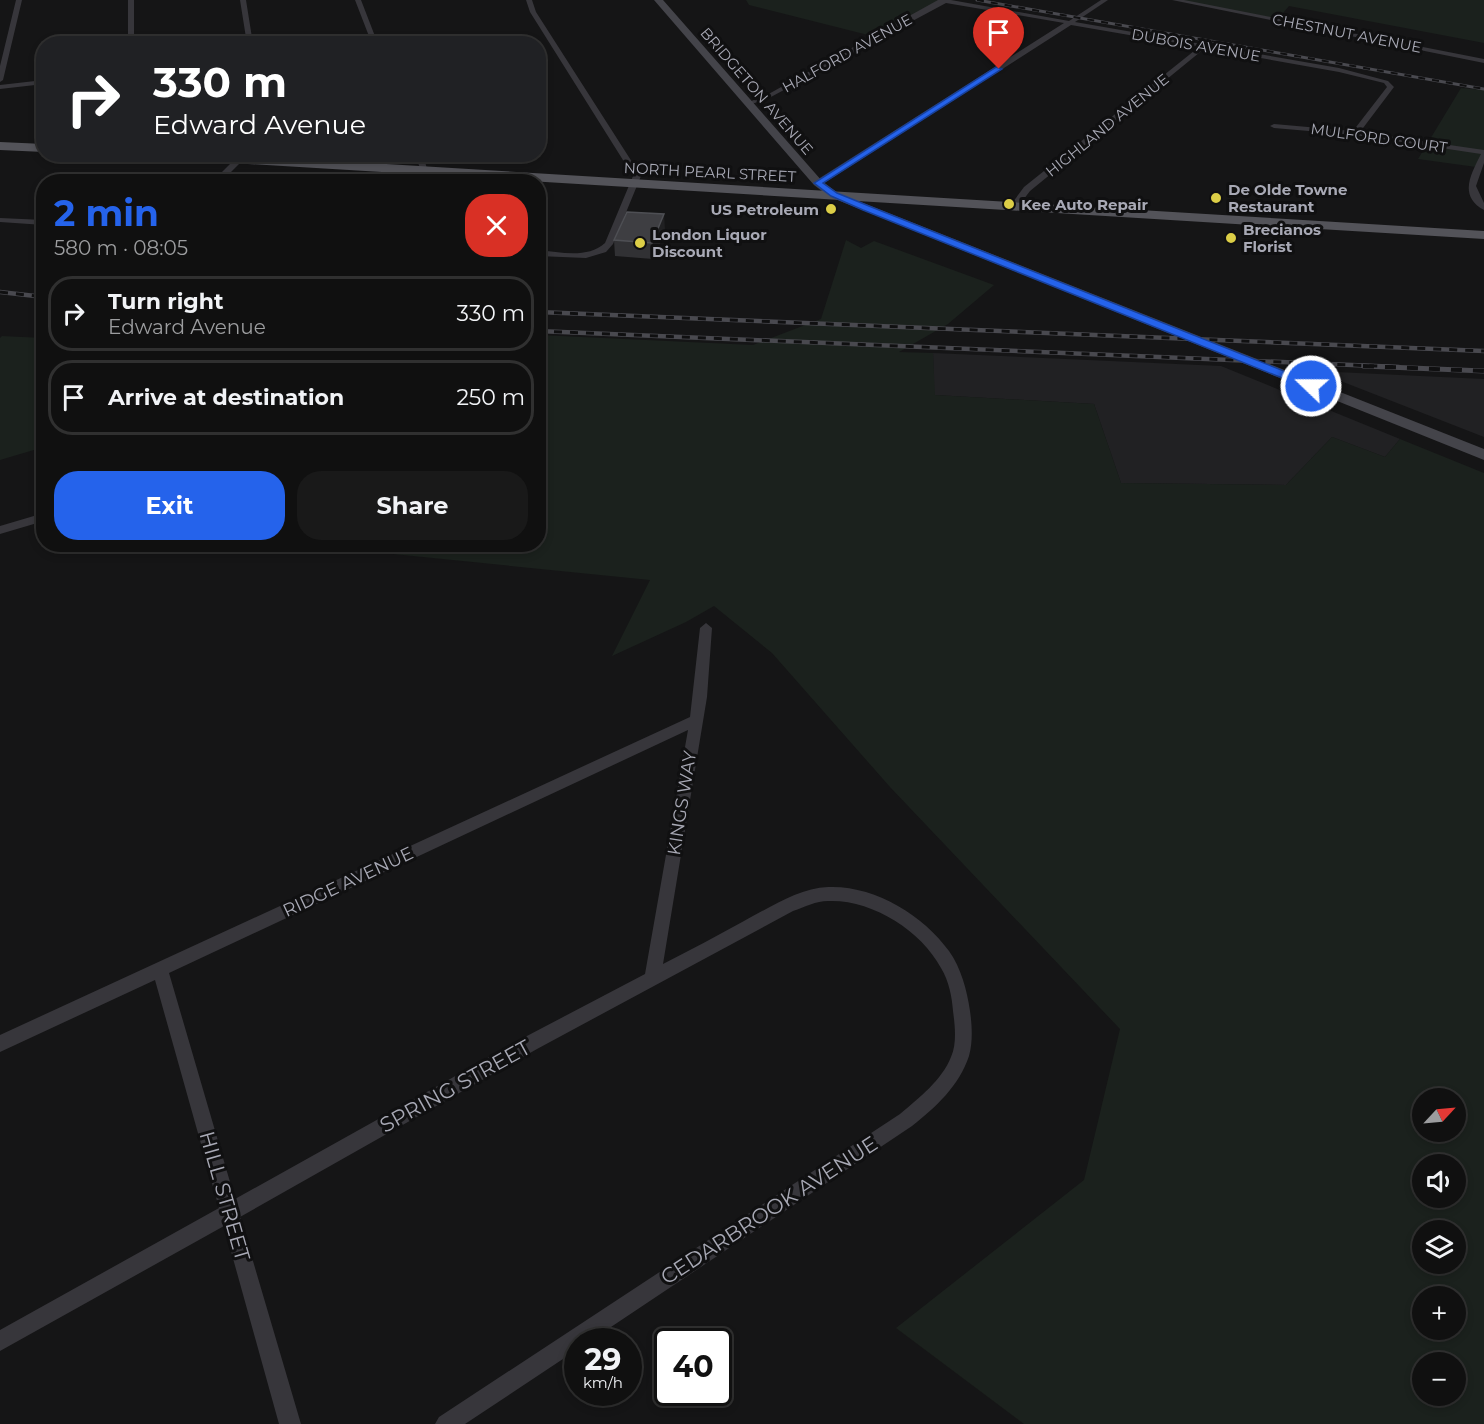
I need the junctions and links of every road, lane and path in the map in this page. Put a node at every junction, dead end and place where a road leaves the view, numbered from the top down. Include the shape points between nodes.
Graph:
1 (19, 0) edge
2 (131, 0) edge
3 (243, 0) edge
4 (358, 0) edge
5 (529, 0) edge
6 (658, 0) edge
7 (943, 0) edge
8 (1105, 0) edge
9 (1175, 0) edge
10 (1070, 22) junction
11 (131, 36) edge
12 (249, 36) edge
13 (372, 36) edge
14 (1204, 46) junction
15 (1484, 62) edge
16 (0, 80) edge
17 (36, 83) edge
18 (0, 87) edge
19 (748, 103) junction
20 (1274, 126) dead end
21 (1355, 133) junction
22 (0, 146) edge
23 (36, 148) edge
24 (1484, 153) edge
25 (237, 162) edge
26 (318, 162) edge
27 (422, 162) edge
28 (425, 170) junction
29 (224, 174) edge
30 (426, 174) edge
31 (485, 174) edge
32 (546, 178) edge
33 (818, 183) junction
34 (634, 184) junction
35 (838, 196) junction
36 (1014, 206) junction
37 (1484, 208) edge
38 (0, 220) edge
39 (36, 222) edge
40 (1484, 235) edge
41 (546, 254) edge
42 (1484, 455) edge
43 (36, 519) edge
44 (0, 530) edge
45 (706, 628) dead end
46 (695, 721) junction
47 (920, 932) joint
48 (160, 969) junction
49 (653, 977) junction
50 (0, 1044) edge
51 (230, 1212) junction
52 (0, 1341) edge
53 (290, 1424) edge
54 (446, 1424) edge

1 - 16 street
2 - 11 street
3 - 12 street
4 - 13 street
5 - 34 street via 637,174
6 - 19 street, BRIDGETON AVENUE
7 - 10 street, DUBOIS AVENUE
7 - 19 street, HALFORD AVENUE via 767,97
8 - 10 street
9 - 15 street, CHESTNUT AVENUE
10 - 14 street, DUBOIS AVENUE
10 - 33 street
14 - 21 street, DUBOIS AVENUE via 1386,82 1391,87
14 - 36 street, HIGHLAND AVENUE via 1027,189
17 - 18 street
19 - 33 street, BRIDGETON AVENUE
20 - 21 street, MULFORD COURT
21 - 24 street, MULFORD COURT
22 - 23 main road
24 - 37 street via 1471,178 1474,194
25 - 29 street
26 - 28 main road, NORTH PEARL STREET
27 - 28 street
28 - 30 street
28 - 31 main road, NORTH PEARL STREET
32 - 34 main road, NORTH PEARL STREET
33 - 35 street, BRIDGETON AVENUE
34 - 35 main road, NORTH PEARL STREET
34 - 41 street via 609,244 600,252 582,256
35 - 36 main road, NORTH PEARL STREET
35 - 42 street, BRIDGETON AVENUE
36 - 40 main road, NORTH PEARL STREET
38 - 39 street
43 - 44 street
45 - 46 street, KINGS WAY
46 - 48 street, RIDGE AVENUE
46 - 49 street, KINGS WAY
47 - 49 street, SPRING STREET via 875,903 827,894 788,906
47 - 54 street, CEDARBROOK AVENUE via 945,959 960,1001 963,1024 961,1053 937,1094 906,1120
48 - 50 street, RIDGE AVENUE
48 - 51 street, HILL STREET
49 - 51 street, SPRING STREET
51 - 52 street, SPRING STREET
51 - 53 street, HILL STREET

